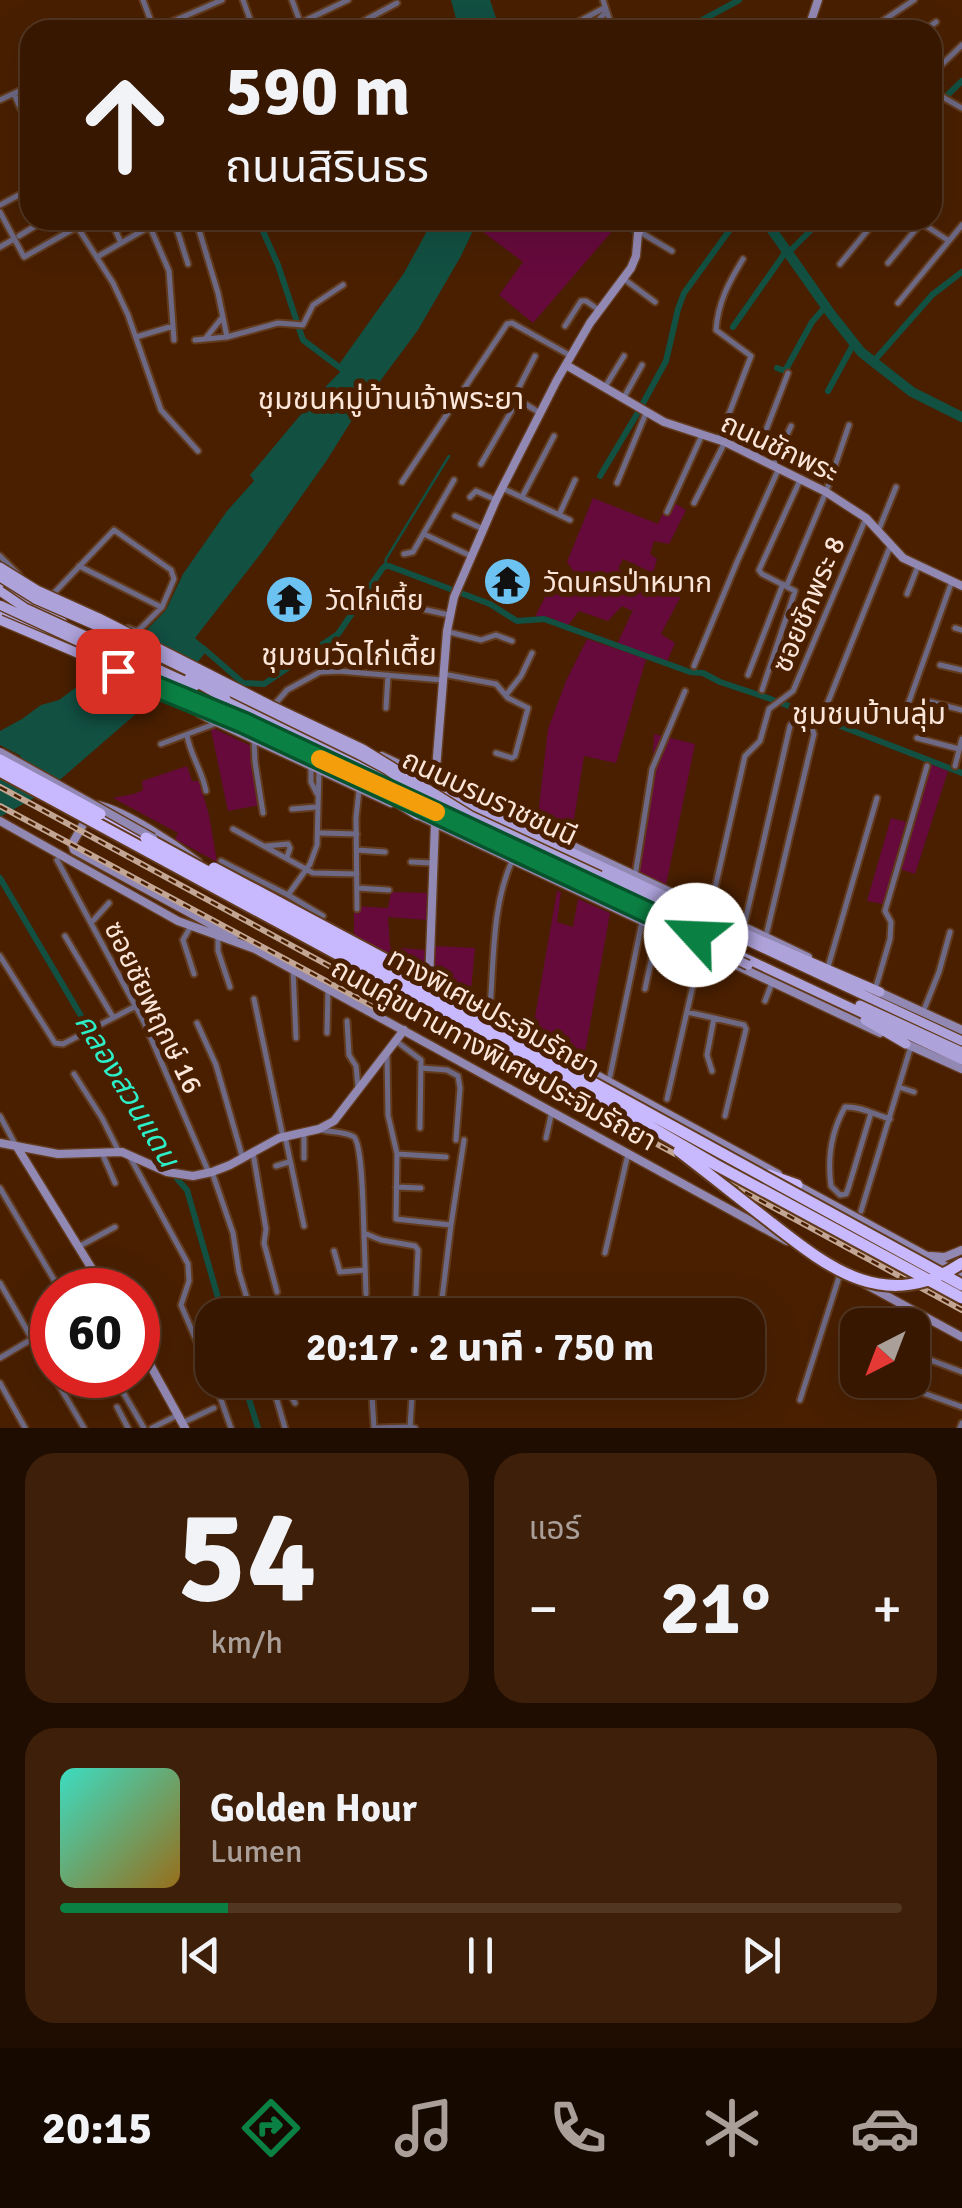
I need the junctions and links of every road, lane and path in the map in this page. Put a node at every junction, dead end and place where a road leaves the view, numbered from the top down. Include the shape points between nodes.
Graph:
1 (222, 0) edge
2 (348, 0) edge
3 (603, 0) edge
4 (914, 0) edge
5 (397, 3) dead end
6 (605, 10) junction
7 (177, 20) edge
8 (313, 20) edge
9 (366, 20) edge
10 (583, 20) edge
11 (600, 20) edge
12 (609, 20) edge
13 (884, 20) edge
14 (962, 45) edge
15 (942, 64) edge
16 (20, 91) edge
17 (14, 94) junction
18 (0, 100) edge
19 (20, 107) edge
20 (0, 209) edge
21 (962, 225) edge
22 (28, 230) edge
23 (66, 230) edge
24 (79, 230) edge
25 (116, 230) edge
26 (139, 230) edge
27 (151, 230) edge
28 (177, 230) edge
29 (199, 230) edge
30 (868, 230) edge
31 (912, 230) edge
32 (932, 230) edge
33 (638, 232) joint
34 (16, 237) junction
35 (949, 242) junction
36 (122, 243) junction
37 (0, 247) edge
38 (672, 252) dead end
39 (96, 258) junction
40 (744, 259) dead end
41 (888, 263) dead end
42 (188, 264) dead end
43 (840, 264) dead end
44 (624, 279) junction
45 (342, 285) dead end
46 (655, 302) dead end
47 (898, 303) dead end
48 (599, 310) junction
49 (221, 319) junction
50 (173, 326) junction
51 (566, 326) dead end
52 (136, 337) junction
53 (226, 337) junction
54 (205, 339) junction
55 (174, 340) dead end
56 (195, 340) dead end
57 (535, 356) dead end
58 (624, 356) dead end
59 (568, 360) junction
60 (642, 365) dead end
61 (788, 374) dead end
62 (604, 388) junction
63 (623, 399) junction
64 (517, 401) junction
65 (540, 413) junction
66 (646, 413) junction
67 (848, 425) dead end
68 (791, 426) dead end
69 (702, 435) junction
70 (554, 436) dead end
71 (722, 441) junction
72 (198, 450) dead end
73 (756, 456) junction
74 (481, 464) dead end
75 (776, 466) junction
76 (800, 478) junction
77 (454, 480) dead end
78 (575, 480) dead end
79 (402, 482) dead end
80 (617, 483) dead end
81 (896, 487) dead end
82 (502, 488) junction
83 (826, 492) junction
84 (470, 497) dead end
85 (522, 497) junction
86 (496, 500) junction
87 (694, 503) dead end
88 (666, 512) dead end
89 (559, 515) junction
90 (455, 516) dead end
91 (866, 518) junction
92 (570, 520) dead end
93 (483, 529) junction
94 (879, 529) junction
95 (424, 533) junction
96 (891, 544) junction
97 (404, 554) dead end
98 (0, 556) edge
99 (470, 556) junction
100 (79, 566) junction
101 (918, 566) junction
102 (0, 567) edge
103 (952, 581) junction
104 (785, 584) junction
105 (0, 585) edge
106 (962, 586) edge
107 (53, 594) junction
108 (907, 594) dead end
109 (0, 606) edge
110 (162, 607) junction
111 (422, 609) dead end
112 (96, 614) junction
113 (449, 615) junction
114 (0, 617) edge
115 (114, 622) junction
116 (101, 629) junction
117 (447, 632) junction
118 (512, 641) dead end
119 (67, 644) junction
120 (532, 653) dead end
121 (940, 665) dead end
122 (694, 666) dead end
123 (962, 670) edge
124 (388, 674) junction
125 (748, 674) dead end
126 (442, 677) junction
127 (762, 690) dead end
128 (685, 691) dead end
129 (506, 695) junction
130 (928, 702) dead end
131 (275, 704) junction
132 (386, 708) dead end
133 (906, 710) dead end
134 (962, 710) edge
135 (824, 712) dead end
136 (218, 723) junction
137 (244, 723) junction
138 (187, 735) junction
139 (917, 738) dead end
140 (962, 738) edge
141 (254, 740) junction
142 (161, 744) dead end
143 (960, 750) junction
144 (0, 752) edge
145 (496, 753) dead end
146 (350, 758) junction
147 (387, 759) junction
148 (0, 760) edge
149 (318, 766) junction
150 (927, 766) dead end
151 (955, 766) dead end
152 (0, 771) edge
153 (350, 773) junction
154 (415, 780) junction
155 (435, 782) junction
156 (206, 790) dead end
157 (360, 790) junction
158 (877, 798) dead end
159 (317, 807) junction
160 (292, 809) dead end
161 (263, 813) dead end
162 (417, 815) junction
163 (453, 815) junction
164 (0, 821) edge
165 (435, 824) junction
166 (233, 829) dead end
167 (318, 833) junction
168 (356, 834) junction
169 (146, 838) junction
170 (264, 846) junction
171 (357, 850) junction
172 (385, 852) dead end
173 (287, 858) junction
174 (58, 860) dead end
175 (512, 860) junction
176 (220, 861) dead end
177 (410, 862) dead end
178 (433, 864) junction
179 (306, 870) junction
180 (357, 874) junction
181 (636, 876) junction
182 (599, 879) junction
183 (357, 888) junction
184 (388, 890) dead end
185 (237, 892) junction
186 (288, 896) junction
187 (109, 903) dead end
188 (356, 910) dead end
189 (710, 910) junction
190 (324, 916) dead end
191 (642, 922) junction
192 (91, 923) junction
193 (191, 926) junction
194 (744, 926) junction
195 (658, 929) junction
196 (950, 932) dead end
197 (65, 936) dead end
198 (218, 936) junction
199 (230, 939) junction
200 (764, 939) junction
201 (256, 949) junction
202 (701, 950) junction
203 (0, 956) edge
204 (828, 966) junction
205 (293, 970) junction
206 (194, 974) dead end
207 (772, 983) junction
208 (230, 987) dead end
209 (328, 989) junction
210 (645, 989) dead end
211 (877, 991) junction
212 (426, 992) junction
213 (254, 1000) dead end
214 (765, 1001) dead end
215 (136, 1006) junction
216 (490, 1008) dead end
217 (686, 1012) junction
218 (923, 1012) junction
219 (113, 1017) junction
220 (714, 1018) junction
221 (347, 1021) dead end
222 (197, 1023) dead end
223 (404, 1030) junction
224 (962, 1030) edge
225 (327, 1033) dead end
226 (296, 1038) dead end
227 (396, 1041) junction
228 (962, 1043) edge
229 (908, 1045) junction
230 (387, 1052) junction
231 (962, 1056) edge
232 (421, 1068) junction
233 (962, 1068) edge
234 (712, 1071) dead end
235 (74, 1074) dead end
236 (610, 1076) dead end
237 (358, 1087) junction
238 (899, 1087) junction
239 (914, 1092) dead end
240 (667, 1100) dead end
241 (552, 1112) junction
242 (872, 1112) junction
243 (636, 1113) junction
244 (0, 1116) edge
245 (724, 1116) dead end
246 (890, 1119) junction
247 (420, 1128) dead end
248 (320, 1129) junction
249 (304, 1132) junction
250 (284, 1137) junction
251 (546, 1138) dead end
252 (456, 1140) dead end
253 (464, 1140) dead end
254 (0, 1142) edge
255 (17, 1147) junction
256 (102, 1153) junction
257 (124, 1153) junction
258 (253, 1153) junction
259 (397, 1154) junction
260 (628, 1154) junction
261 (446, 1157) dead end
262 (304, 1158) dead end
263 (243, 1159) junction
264 (290, 1162) junction
265 (276, 1166) dead end
266 (210, 1173) junction
267 (115, 1182) dead end
268 (797, 1185) junction
269 (396, 1187) junction
270 (0, 1188) edge
271 (422, 1188) dead end
272 (861, 1211) dead end
273 (451, 1225) junction
274 (304, 1226) dead end
275 (115, 1227) dead end
276 (364, 1233) junction
277 (78, 1247) junction
278 (334, 1251) dead end
279 (606, 1253) dead end
280 (926, 1255) junction
281 (960, 1258) edge
282 (47, 1268) edge
283 (91, 1268) edge
284 (365, 1270) junction
285 (841, 1271) junction
286 (962, 1275) edge
287 (0, 1282) edge
288 (962, 1285) edge
289 (277, 1292) dead end
290 (366, 1294) dead end
291 (247, 1298) edge
292 (416, 1298) edge
293 (442, 1298) edge
294 (962, 1298) edge
295 (30, 1335) edge
296 (195, 1337) edge
297 (962, 1337) edge
298 (30, 1340) edge
299 (0, 1358) edge
300 (930, 1360) edge
301 (962, 1372) edge
302 (160, 1382) edge
303 (0, 1383) edge
304 (930, 1395) edge
305 (67, 1398) edge
306 (128, 1398) edge
307 (220, 1398) edge
308 (277, 1398) edge
309 (292, 1398) edge
310 (372, 1398) edge
311 (413, 1398) edge
312 (800, 1400) dead end
313 (295, 1403) dead end
314 (117, 1407) dead end
315 (962, 1407) edge
316 (214, 1408) dead end
317 (182, 1422) edge
318 (413, 1427) edge
319 (25, 1428) edge
320 (84, 1428) edge
321 (128, 1428) edge
322 (148, 1428) edge
323 (231, 1428) edge
324 (286, 1428) edge
325 (394, 1428) edge

1 - 7 street
2 - 8 street
3 - 6 street
4 - 13 street
5 - 9 street
6 - 10 street
6 - 11 street
6 - 12 street
14 - 15 street
16 - 17 street
17 - 18 street
17 - 19 street
20 - 34 street
21 - 35 street
22 - 34 street
23 - 34 street via 27,257
24 - 39 street
25 - 36 street
26 - 36 street
27 - 50 street via 169,272
28 - 42 street
29 - 49 street
30 - 43 street
31 - 41 street
32 - 35 street
33 - 38 street
33 - 44 main road via 634,264
34 - 37 street
35 - 47 street
36 - 39 street
39 - 52 street
40 - 71 street via 718,310 716,330 751,356
44 - 46 street
44 - 48 main road
45 - 53 street via 315,302 301,326 278,323
48 - 51 street via 582,301
48 - 59 main road
49 - 53 street
49 - 54 street
50 - 52 street
50 - 55 street
52 - 72 street via 161,410
53 - 54 street
54 - 56 street
57 - 64 street via 514,394
58 - 62 street
59 - 62 main road, ถนนชักพระ
59 - 65 main road
59 - 79 street via 509,323
60 - 63 street
61 - 73 street
62 - 63 main road, ถนนชักพระ
63 - 66 main road, ถนนชักพระ
64 - 65 street
64 - 74 street
65 - 82 main road
66 - 69 main road, ถนนชักพระ
66 - 80 street
67 - 83 street
68 - 75 street
69 - 71 main road, ถนนชักพระ
69 - 88 street
70 - 85 street
71 - 73 main road, ถนนชักพระ
71 - 87 street
73 - 75 main road, ถนนชักพระ
75 - 76 main road, ถนนชักพระ
75 - 122 street
76 - 83 main road, ถนนชักพระ
76 - 104 street via 759,570
77 - 95 street
78 - 89 street
81 - 94 street
82 - 85 street
82 - 86 main road
83 - 91 main road, ถนนชักพระ
83 - 104 street
84 - 86 street via 476,491
85 - 89 street
86 - 93 main road
89 - 92 street
90 - 93 street
91 - 94 main road, ถนนชักพระ
91 - 189 street, ซอยชักพระ 8 via 793,691 769,709 760,740 745,756
93 - 99 main road
94 - 96 main road, ถนนชักพระ
95 - 97 street via 413,552
95 - 99 street
96 - 101 main road, ถนนชักพระ
96 - 135 street
98 - 107 street
99 - 113 main road
100 - 107 street
100 - 110 street
100 - 110 street via 114,530 171,570 174,579
101 - 103 main road, ถนนชักพระ
101 - 108 street
102 - 154 main road, bridge
103 - 106 main road, ถนนชักพระ
103 - 133 street
104 - 125 street
104 - 127 street via 795,594
105 - 119 main road via 76,628 77,639
105 - 146 main road, ถนนบรมราชชนนี, bridge via 25,608
105 - 163 main road, bridge via 360,754
107 - 112 street
109 - 137 main road, ถนนบรมราชชนนี, bridge
110 - 115 street via 136,631
111 - 113 street
112 - 115 street
112 - 116 street
113 - 117 main road
114 - 119 main road
114 - 137 main road, bridge
115 - 116 street
116 - 119 street via 90,650
117 - 118 street
117 - 126 main road
120 - 129 street
121 - 123 street
124 - 126 street
124 - 131 street via 320,672
124 - 132 street
126 - 129 street via 491,682
126 - 155 main road
128 - 181 street via 652,769
129 - 145 street via 528,713 514,758
130 - 134 street
131 - 136 main road via 204,674 192,691 194,708
131 - 147 main road
136 - 138 street
136 - 141 main road
137 - 149 main road, ถนนบรมราชชนนี
138 - 142 street
138 - 156 street
139 - 143 street
140 - 143 street
141 - 149 main road
141 - 161 street
143 - 151 street
144 - 185 main road, ถนนคู่ขนานทางพิเศษประจิมรัถยา, bridge
146 - 147 main road
146 - 228 main road, ถนนบรมราชชนนี
147 - 155 main road
148 - 169 highway, ทางพิเศษประจิมรัถยา, bridge
149 - 153 main road, ถนนบรมราชชนนี
149 - 157 main road
149 - 159 street
150 - 211 street via 884,911 892,927
152 - 243 highway, ทางพิเศษประจิมรัถยา, bridge
153 - 162 main road
153 - 231 main road, ถนนบรมราชชนนี
154 - 182 main road, bridge via 471,816
154 - 200 main road, bridge
155 - 181 main road
157 - 162 main road
157 - 168 street
158 - 204 street
159 - 160 street
159 - 167 street
162 - 165 main road
163 - 182 main road, bridge
163 - 229 main road, bridge via 516,856
164 - 193 main road, ถนนคู่ขนานทางพิเศษประจิมรัถยา
165 - 175 main road
165 - 178 main road
166 - 170 street
167 - 168 street
167 - 179 street
168 - 171 street
169 - 243 highway, bridge via 236,878 492,1018
169 - 288 highway, ทางพิเศษประจิมรัถยา, bridge
170 - 173 street
170 - 173 street via 288,844
171 - 172 street
171 - 180 street
173 - 179 street
174 - 192 street, ซอยชัยพฤกษ์ 16
175 - 191 main road
175 - 216 street via 498,907
176 - 186 street
177 - 178 street
178 - 212 main road
179 - 180 street
179 - 186 street
180 - 183 street
181 - 189 main road
182 - 228 main road
182 - 231 main road
183 - 184 street
183 - 188 street
185 - 199 main road via 182,850 107,807 92,806 68,843 83,860
185 - 212 main road, ถนนคู่ขนานทางพิเศษประจิมรัถยา
186 - 190 street
187 - 192 street
189 - 194 main road
191 - 195 main road
191 - 236 street
192 - 215 street, ซอยชัยพฤกษ์ 16
193 - 198 main road, ถนนคู่ขนานทางพิเศษประจิมรัถยา
193 - 206 street via 183,944
194 - 200 main road
194 - 200 street via 790,726 800,721 814,734
195 - 202 main road
195 - 210 street
196 - 218 street
197 - 219 street
198 - 199 main road, ถนนคู่ขนานทางพิเศษประจิมรัถยา
198 - 208 street
199 - 201 main road, ถนนคู่ขนานทางพิเศษประจิมรัถยา
200 - 204 main road
200 - 211 main road
201 - 205 main road, ถนนคู่ขนานทางพิเศษประจิมรัถยา
201 - 212 main road via 74,850 86,817 102,819
202 - 207 main road
202 - 217 street
203 - 219 street via 55,1043
204 - 211 main road
205 - 209 main road, ถนนคู่ขนานทางพิเศษประจิมรัถยา
205 - 226 street
207 - 214 street
207 - 229 main road
209 - 223 main road, ถนนคู่ขนานทางพิเศษประจิมรัถยา
209 - 225 street
211 - 218 main road
212 - 268 main road, ถนนคู่ขนานทางพิเศษประจิมรัถยา via 531,1039
213 - 250 street
215 - 219 street
215 - 266 street, ซอยชัยพฤกษ์ 16
217 - 220 street
217 - 240 street
218 - 224 main road
220 - 234 street via 706,1056
220 - 245 street via 745,1027 746,1034
221 - 237 street
222 - 263 street
223 - 227 main road
223 - 241 main road, ถนนคู่ขนานทางพิเศษประจิมรัถยา
227 - 230 main road
227 - 232 street via 420,1058
229 - 233 main road
229 - 238 street
230 - 237 main road
230 - 259 street via 388,1115
232 - 247 street
232 - 252 street via 458,1076
235 - 257 street
237 - 248 main road via 334,1121
238 - 239 street
238 - 246 street
241 - 251 street
241 - 260 main road, ถนนคู่ขนานทางพิเศษประจิมรัถยา
242 - 242 street via 848,1106 829,1146 830,1186 840,1195 848,1189
242 - 246 street
243 - 268 highway
243 - 281 highway, bridge via 844,1274 870,1282 924,1282 944,1275
243 - 294 highway, ทางพิเศษประจิมรัถยา, bridge via 716,1165
244 - 255 street
246 - 272 street
248 - 249 main road
248 - 276 street via 356,1140
249 - 250 main road
249 - 262 street
250 - 258 main road
250 - 264 street
253 - 273 street
254 - 255 main road
255 - 256 main road
255 - 277 main road
256 - 257 main road
256 - 267 street
257 - 266 main road via 184,1176
257 - 296 street via 188,1264 181,1305
258 - 263 main road
258 - 289 street via 264,1247
259 - 261 street
259 - 269 street
260 - 279 street
260 - 285 main road, ถนนคู่ขนานทางพิเศษประจิมรัถยา
263 - 266 main road
264 - 265 street
264 - 274 street
266 - 291 street, ซอยชัยพฤกษ์ 16
268 - 280 main road, ถนนคู่ขนานทางพิเศษประจิมรัถยา
269 - 271 street
269 - 273 street via 396,1220
270 - 282 street
273 - 293 street
275 - 277 street
276 - 284 street
276 - 292 street via 417,1248
277 - 283 main road
278 - 284 street via 340,1272
280 - 281 main road
280 - 286 main road, ถนนคู่ขนานทางพิเศษประจิมรัถยา
284 - 290 street
285 - 297 main road, ถนนคู่ขนานทางพิเศษประจิมรัถยา
285 - 312 street
287 - 295 street
298 - 299 street
300 - 301 street
302 - 317 main road
303 - 319 street
304 - 315 street
305 - 320 street
306 - 322 street
307 - 323 street
308 - 324 street
309 - 313 street
310 - 325 street via 374,1428
311 - 318 street
314 - 321 street
316 - 317 street
317 - 322 street
318 - 325 street

